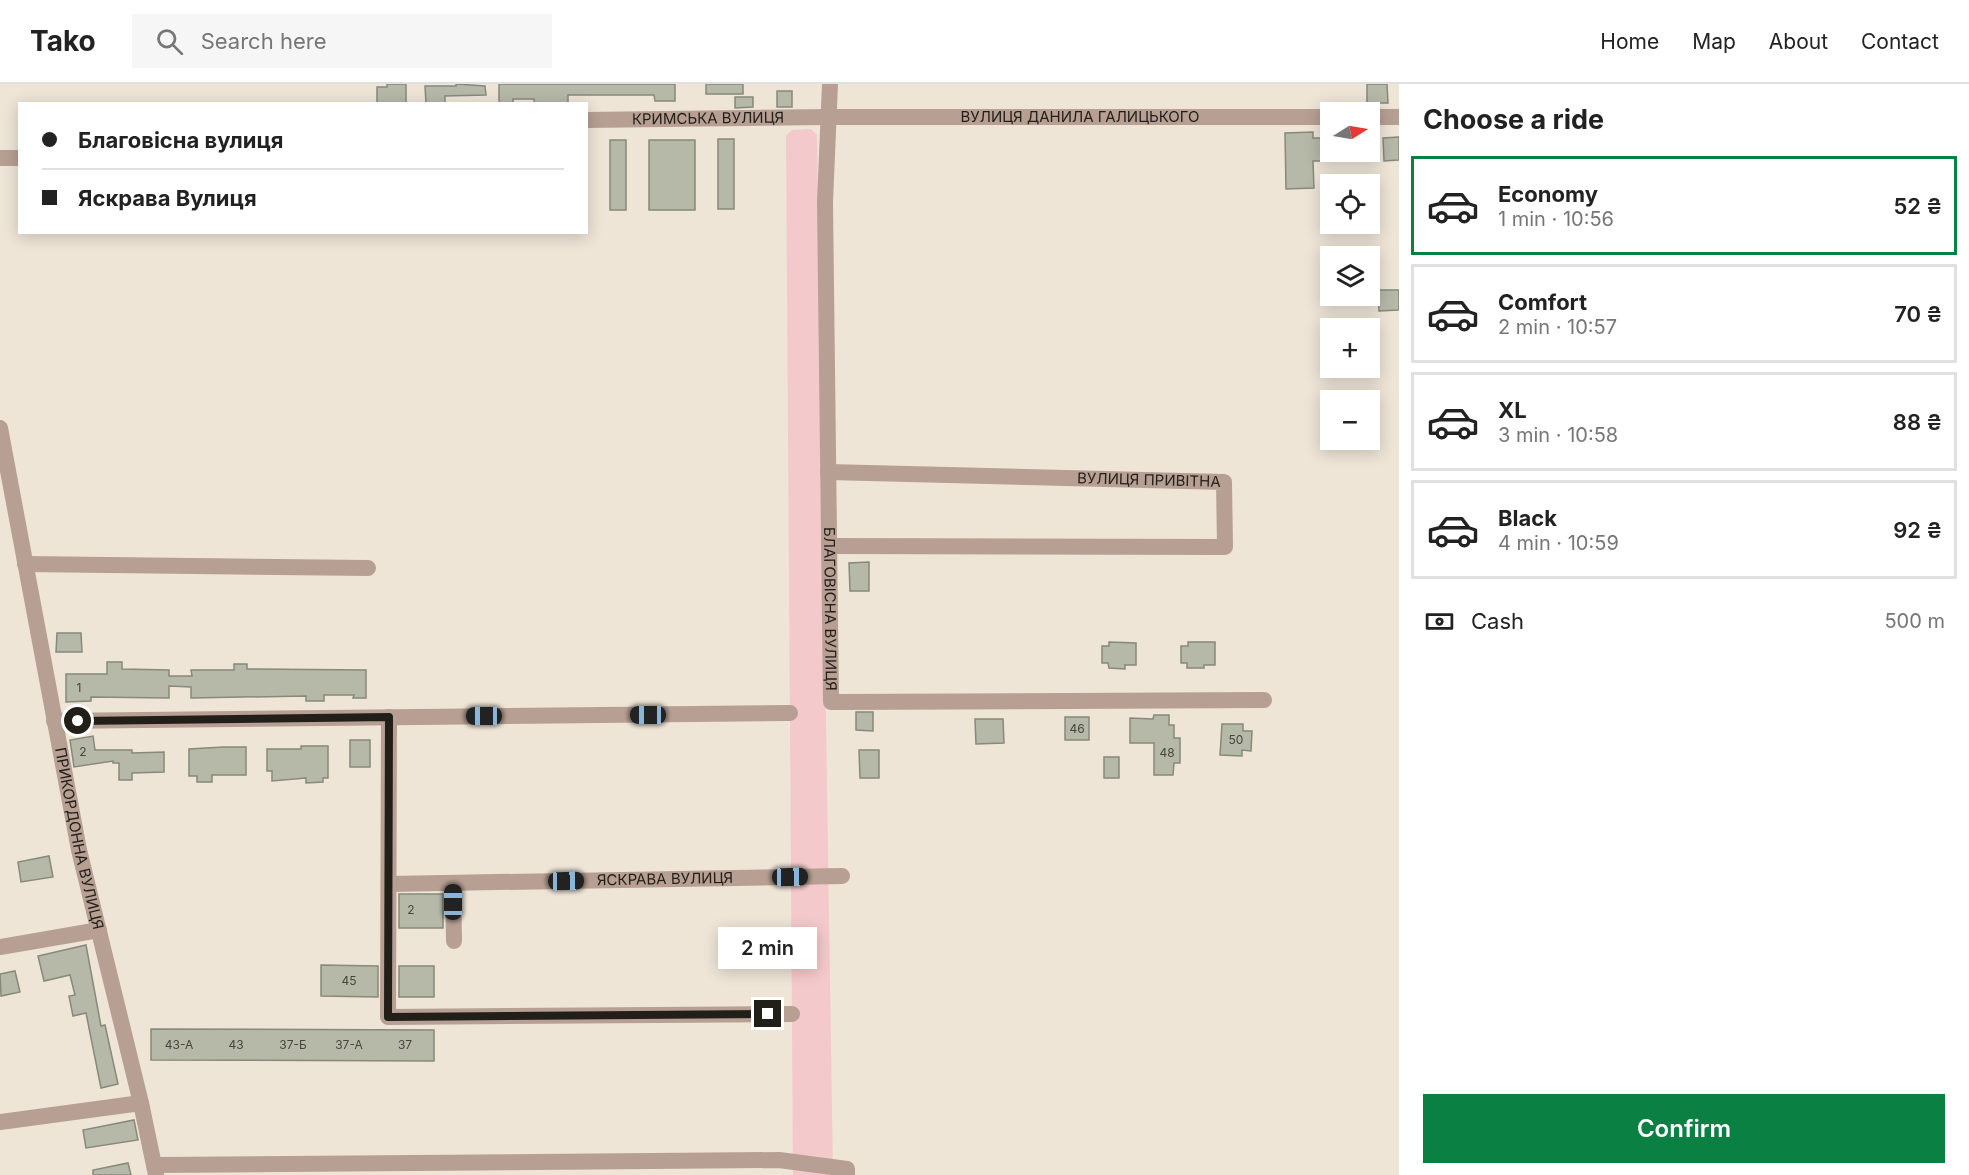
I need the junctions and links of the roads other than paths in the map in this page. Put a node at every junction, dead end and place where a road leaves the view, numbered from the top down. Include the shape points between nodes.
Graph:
1 (830, 84) edge
2 (830, 117) junction
3 (1320, 117) edge
4 (1380, 117) edge
5 (1399, 117) edge
6 (588, 120) edge
7 (0, 158) edge
8 (18, 158) edge
9 (0, 428) edge
10 (828, 472) junction
11 (829, 546) junction
12 (25, 564) junction
13 (368, 567) dead end
14 (1264, 700) dead end
15 (790, 713) dead end
16 (389, 717) junction
17 (54, 721) junction
18 (842, 876) dead end
19 (453, 883) junction
20 (389, 884) junction
21 (99, 930) junction
22 (454, 941) dead end
23 (0, 947) edge
24 (792, 1014) dead end
25 (141, 1103) junction
26 (0, 1122) edge
27 (155, 1170) edge
28 (847, 1172) edge

1 - 2 street, БЛАГОВІСНА ВУЛИЦЯ
2 - 3 street, ВУЛИЦЯ ДАНИЛА ГАЛИЦЬКОГО
2 - 6 street, КРИМСЬКА ВУЛИЦЯ
2 - 10 street, БЛАГОВІСНА ВУЛИЦЯ via 825,202
4 - 5 street
7 - 8 street
9 - 12 street, ПРИКОРДОННА ВУЛИЦЯ
10 - 11 street, БЛАГОВІСНА ВУЛИЦЯ
10 - 11 street, ВУЛИЦЯ ПРИВІТНА via 1224,482 1225,547
11 - 14 street, БЛАГОВІСНА ВУЛИЦЯ via 831,702
12 - 13 street
12 - 17 street, ПРИКОРДОННА ВУЛИЦЯ
15 - 16 street
16 - 17 street
16 - 20 street
17 - 21 street, ПРИКОРДОННА ВУЛИЦЯ
18 - 19 street, ЯСКРАВА ВУЛИЦЯ
19 - 20 street, ЯСКРАВА ВУЛИЦЯ
19 - 22 street
20 - 24 street via 388,1017
21 - 23 street
21 - 25 street, ПРИКОРДОННА ВУЛИЦЯ
25 - 26 street
25 - 27 street, ПРИКОРДОННА ВУЛИЦЯ
27 - 28 street via 779,1160

